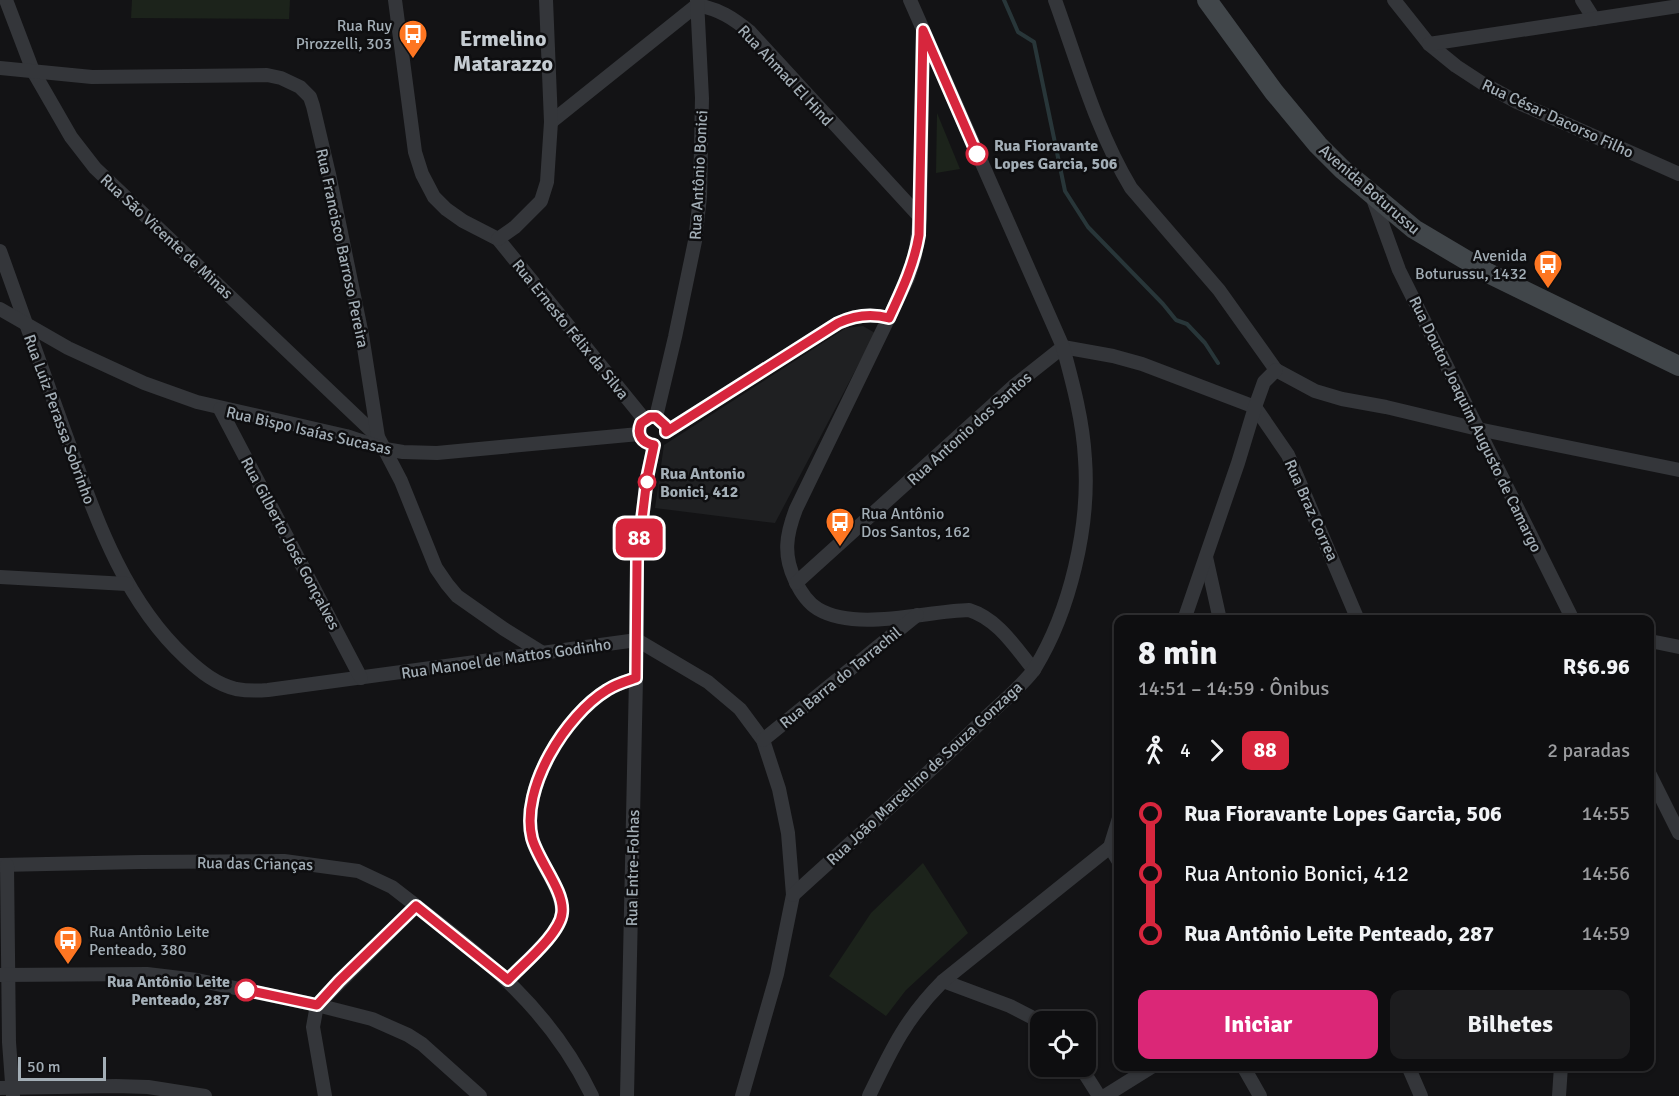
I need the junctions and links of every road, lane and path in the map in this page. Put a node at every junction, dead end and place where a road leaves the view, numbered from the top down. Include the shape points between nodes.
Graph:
1 (6, 0) edge
2 (395, 0) edge
3 (546, 0) edge
4 (910, 0) edge
5 (1055, 0) edge
6 (1207, 0) edge
7 (1394, 0) edge
8 (1582, 0) edge
9 (697, 3) edge
10 (1679, 6) edge
11 (1594, 19) junction
12 (923, 30) junction
13 (1429, 44) junction
14 (0, 68) edge
15 (33, 71) junction
16 (551, 122) junction
17 (1679, 174) edge
18 (1372, 194) junction
19 (920, 217) junction
20 (498, 239) junction
21 (0, 250) edge
22 (0, 309) edge
23 (889, 318) junction
24 (25, 322) junction
25 (1063, 347) junction
26 (1679, 366) edge
27 (1276, 370) junction
28 (1255, 406) junction
29 (220, 409) junction
30 (650, 418) junction
31 (1478, 429) junction
32 (666, 432) junction
33 (639, 434) junction
34 (382, 443) junction
35 (654, 445) junction
36 (1679, 470) edge
37 (1206, 555) junction
38 (0, 576) edge
39 (796, 583) junction
40 (128, 584) junction
41 (917, 615) junction
42 (1187, 615) edge
43 (1219, 615) edge
44 (1356, 615) edge
45 (1570, 615) edge
46 (637, 640) junction
47 (1654, 642) edge
48 (1679, 647) edge
49 (541, 652) junction
50 (1034, 670) junction
51 (361, 678) junction
52 (636, 678) junction
53 (763, 740) junction
54 (1654, 782) edge
55 (1679, 832) edge
56 (1114, 834) edge
57 (1110, 847) junction
58 (1114, 854) edge
59 (4, 865) edge
60 (793, 895) junction
61 (416, 906) junction
62 (4, 975) edge
63 (508, 980) junction
64 (943, 981) junction
65 (317, 1005) junction
66 (1030, 1016) edge
67 (1145, 1071) edge
68 (1246, 1071) edge
69 (1410, 1071) edge
70 (1561, 1071) edge
71 (1087, 1077) edge
72 (8, 1091) edge
73 (205, 1096) edge
74 (325, 1096) edge
75 (480, 1096) edge
76 (592, 1096) edge
77 (627, 1096) edge
78 (742, 1096) edge
79 (869, 1096) edge
80 (1099, 1096) edge
81 (1105, 1096) edge
82 (1260, 1096) edge
83 (1422, 1096) edge
84 (1559, 1096) edge

1 - 15 street, Rua São Vicente de Minas
2 - 20 street via 415,152 422,174 446,209
3 - 16 street
4 - 12 street, Rua João Marcelino de Souza Gonzaga
5 - 27 street via 1100,125 1131,188 1219,291
6 - 18 main road, Avenida Boturussu via 1318,145
7 - 13 street, Rua César Dacorso Filho
8 - 11 street
9 - 16 street
9 - 19 street, Rua Ahmad El Hind via 730,16 750,33
9 - 30 street, Rua Antônio Bonici via 702,98 700,197 695,241
10 - 11 street
11 - 13 street
12 - 19 street
12 - 25 street, Rua João Marcelino de Souza Gonzaga
13 - 17 street, Rua César Dacorso Filho via 1456,66 1517,102
14 - 15 street, Rua Francisco Barroso Pereira
15 - 34 street, Rua São Vicente de Minas via 70,136 95,168
15 - 34 street, Rua Francisco Barroso Pereira via 92,77 267,75 293,82 307,92 329,174
16 - 20 street via 547,182 541,201
18 - 26 main road, Avenida Boturussu via 1424,236 1488,273
18 - 31 street, Rua Doutor Joaquim Augusto de Camargo via 1400,270
19 - 23 street via 915,256
20 - 30 street, Rua Ernesto Félix da Silva
21 - 24 street, Rua Luiz Perassa Sobrinho
22 - 24 street, Rua Bispo Isaías Sucasas
23 - 32 street via 868,315 838,323
23 - 39 street via 791,522 786,549
24 - 29 street, Rua Bispo Isaías Sucasas via 68,348 144,383
24 - 40 street, Rua Luiz Perassa Sobrinho via 101,529
25 - 28 street via 1142,364
25 - 39 street, Rua Antonio dos Santos via 1015,385
25 - 50 street, Rua João Marcelino de Souza Gonzaga via 1080,424 1085,499 1079,547 1063,607
27 - 28 street via 1264,382
27 - 31 street via 1342,399
28 - 37 street
28 - 44 street, Rua Braz Correa via 1288,455
29 - 34 street, Rua Bispo Isaías Sucasas
29 - 51 street, Rua Gilberto José Gonçalves
30 - 32 street via 666,426
30 - 33 street, Rua Antônio Bonici via 639,428
31 - 36 street
31 - 45 street, Rua Doutor Joaquim Augusto de Camargo
32 - 35 street
33 - 34 street, Rua Bispo Isaías Sucasas via 437,453 403,452
33 - 35 street via 647,444
34 - 49 street, Rua Francisco Barroso Pereira via 436,568 447,584 457,596
35 - 46 street via 637,561
37 - 42 street
37 - 43 street
38 - 40 street
39 - 41 street via 811,604 828,614 866,619
40 - 51 street, Rua Manoel de Mattos Godinho via 174,647 204,674 223,684 268,690
41 - 50 street via 969,610 981,614 993,622
41 - 53 street, Rua Barra do Tarrachil
46 - 49 street, Rua Manoel de Mattos Godinho
46 - 52 street, Rua Entre-Folhas
46 - 53 street via 708,681 740,709
47 - 48 street
49 - 51 street, Rua Manoel de Mattos Godinho
50 - 60 street, Rua João Marcelino de Souza Gonzaga
52 - 63 street via 608,689 592,701 562,735 542,772 529,823 536,851 563,911 555,931
52 - 77 street, Rua Entre-Folhas
53 - 60 street via 786,822
54 - 55 street
56 - 57 street
57 - 58 street
57 - 64 street
59 - 61 street, Rua das Crianças via 303,863 372,876
59 - 62 street
60 - 78 street via 777,974
61 - 63 street, Rua das Crianças
61 - 65 street
62 - 65 street via 147,974 197,980
62 - 72 street
63 - 76 street, Rua das Crianças via 535,1008 573,1059
64 - 66 street
64 - 79 street via 908,1020
65 - 74 street via 313,1027
65 - 75 street via 372,1019 408,1035
67 - 81 street
68 - 82 street
69 - 83 street
70 - 84 street
71 - 80 street
72 - 73 street via 116,1086

